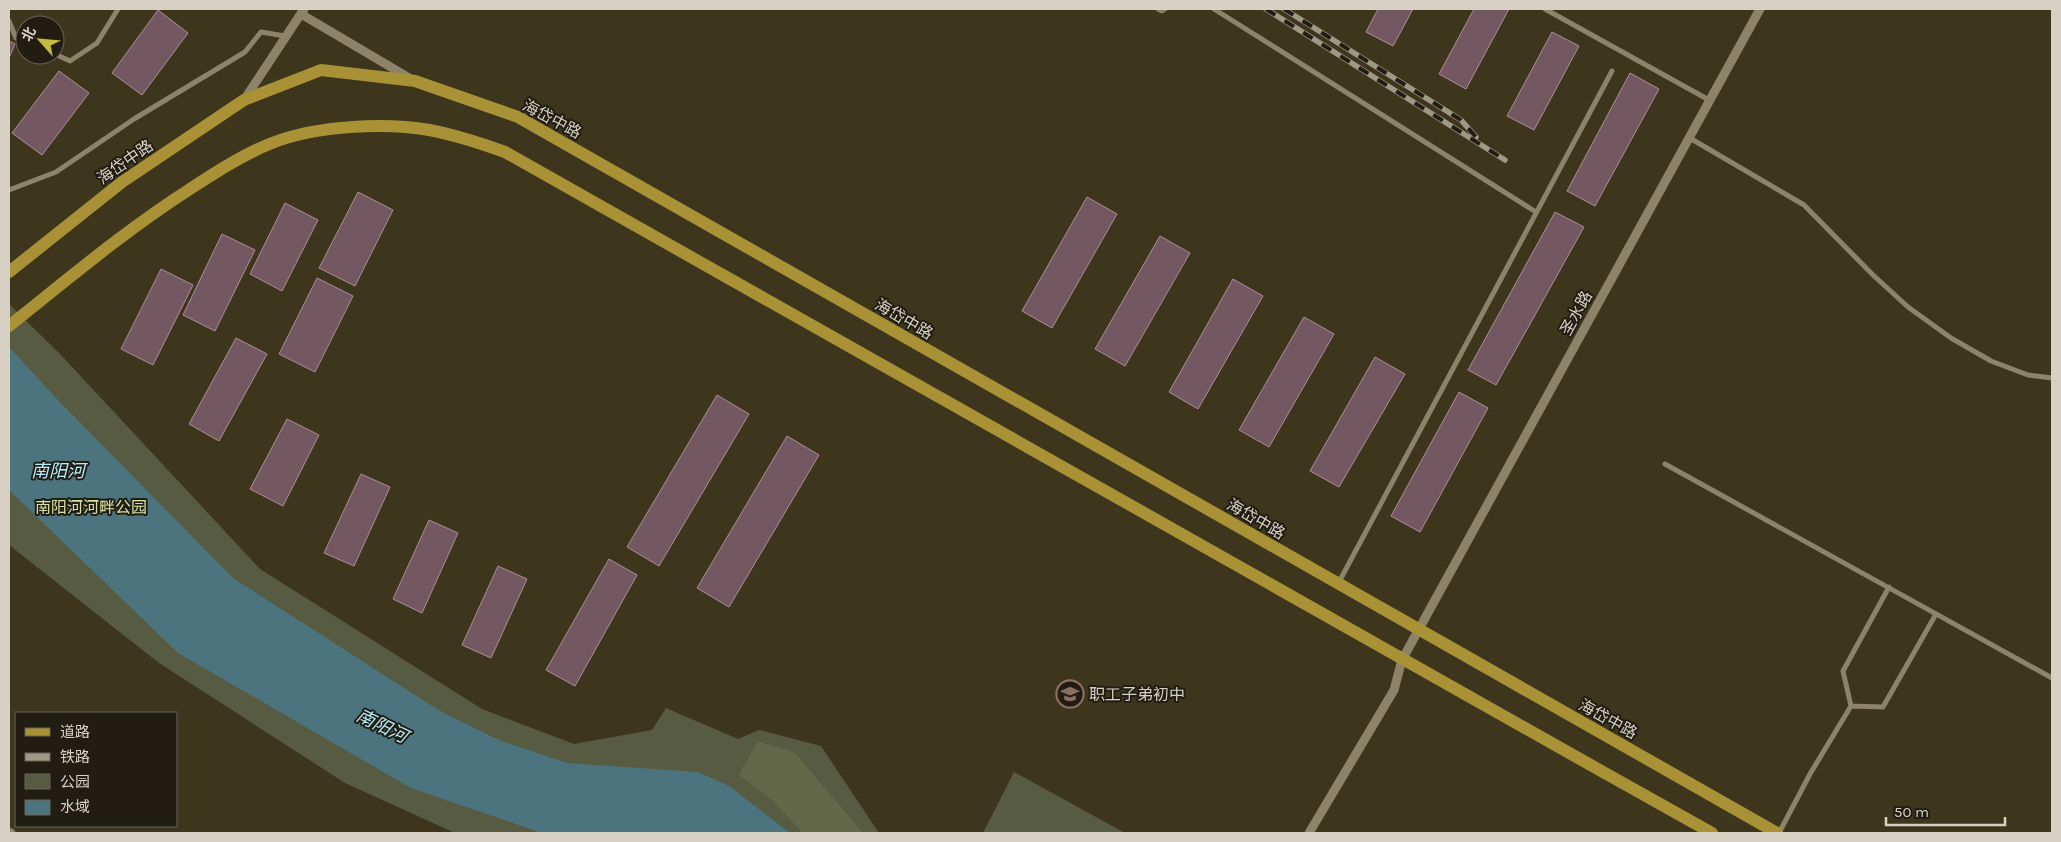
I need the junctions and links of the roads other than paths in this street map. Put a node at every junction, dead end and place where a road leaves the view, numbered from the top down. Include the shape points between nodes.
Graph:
1 (118, 9) edge
2 (1158, 9) edge
3 (1166, 9) edge
4 (1214, 9) edge
5 (1546, 9) edge
6 (1760, 9) edge
7 (302, 10) edge
8 (9, 21) edge
9 (15, 36) edge
10 (285, 36) junction
11 (65, 59) edge
12 (1612, 71) dead end
13 (415, 81) junction
14 (244, 100) junction
15 (1709, 100) junction
16 (1688, 137) junction
17 (9, 190) edge
18 (1536, 212) junction
19 (9, 272) edge
20 (9, 326) edge
21 (2052, 378) edge
22 (1665, 464) dead end
23 (1337, 584) junction
24 (1889, 588) junction
25 (1936, 614) junction
26 (1419, 631) junction
27 (1402, 660) junction
28 (2052, 678) edge
29 (1851, 706) junction
30 (1309, 833) edge
31 (1712, 833) edge
32 (1778, 833) edge

1 - 11 street via 97,43 70,61
2 - 3 street
4 - 18 street
5 - 15 street
6 - 15 street, 圣水路
7 - 10 street
7 - 13 street
8 - 9 street
10 - 14 street
10 - 17 street via 262,32 245,52 134,119 56,172
12 - 18 street
13 - 14 main road, 海岱中路 via 321,70
13 - 23 main road, 海岱中路 via 518,118
14 - 19 main road, 海岱中路 via 122,182
15 - 16 street, 圣水路
16 - 21 street via 1804,205 1908,307 1951,338 1991,361 2028,375
16 - 26 street, 圣水路
18 - 23 street
20 - 27 main road via 150,215 215,173 272,142 318,131 389,126 468,139 514,157
22 - 24 street
23 - 26 main road, 海岱中路
24 - 25 street
24 - 29 street via 1843,671
25 - 28 street
25 - 29 street via 1883,707
26 - 27 street, 圣水路
26 - 32 main road, 海岱中路
27 - 30 street, 圣水路 via 1394,690
27 - 31 main road
29 - 32 street

